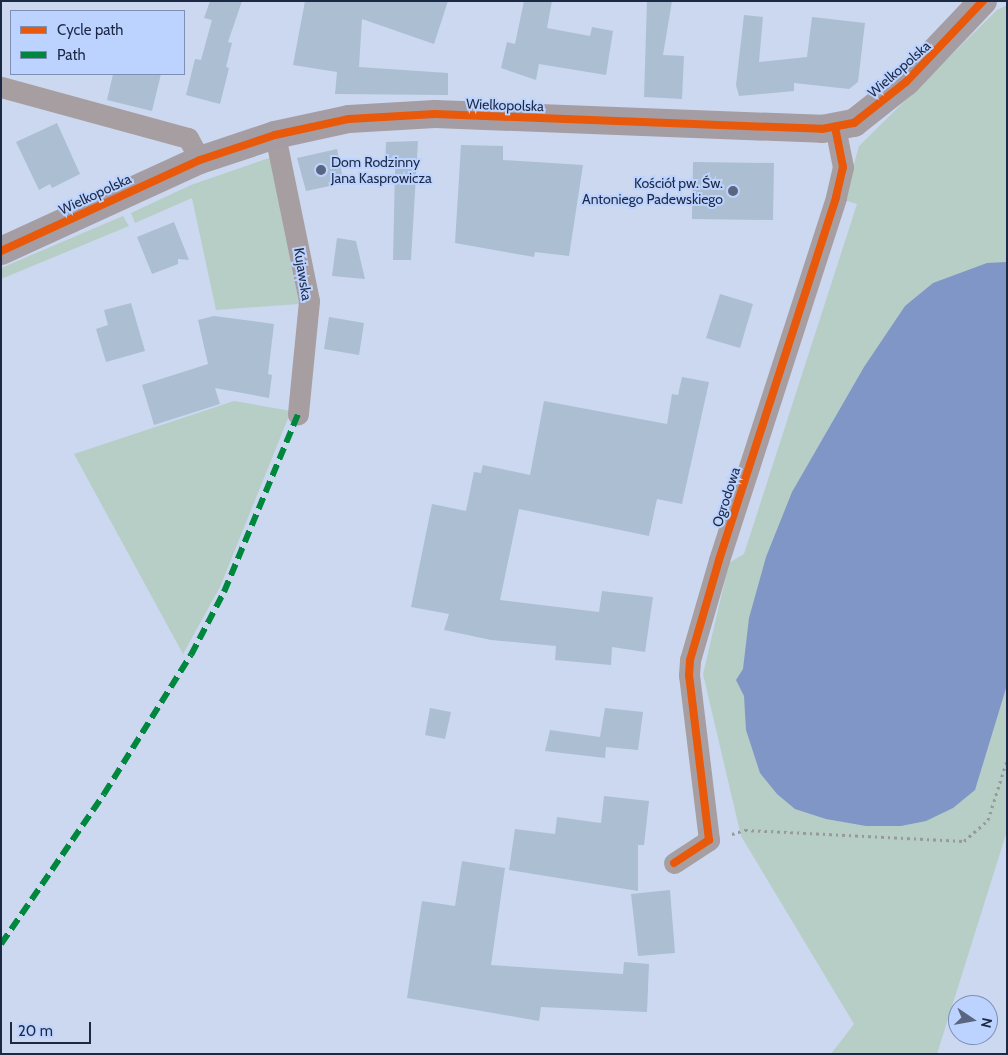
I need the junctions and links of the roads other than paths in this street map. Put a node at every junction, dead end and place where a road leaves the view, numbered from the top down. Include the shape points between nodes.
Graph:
1 (984, 1) edge
2 (1, 87) edge
3 (835, 127) junction
4 (275, 135) junction
5 (200, 160) junction
6 (1, 251) edge
7 (298, 414) dead end
8 (674, 864) dead end

1 - 3 street, Wielkopolska via 906,82 854,123
2 - 5 street via 188,138
3 - 4 street, Wielkopolska via 751,129 435,114 349,119
3 - 8 street, Ogrodowa via 843,167 836,197 690,660 689,675 709,840
4 - 5 street, Wielkopolska
4 - 7 street, Kujawska via 308,301
5 - 6 street, Wielkopolska

